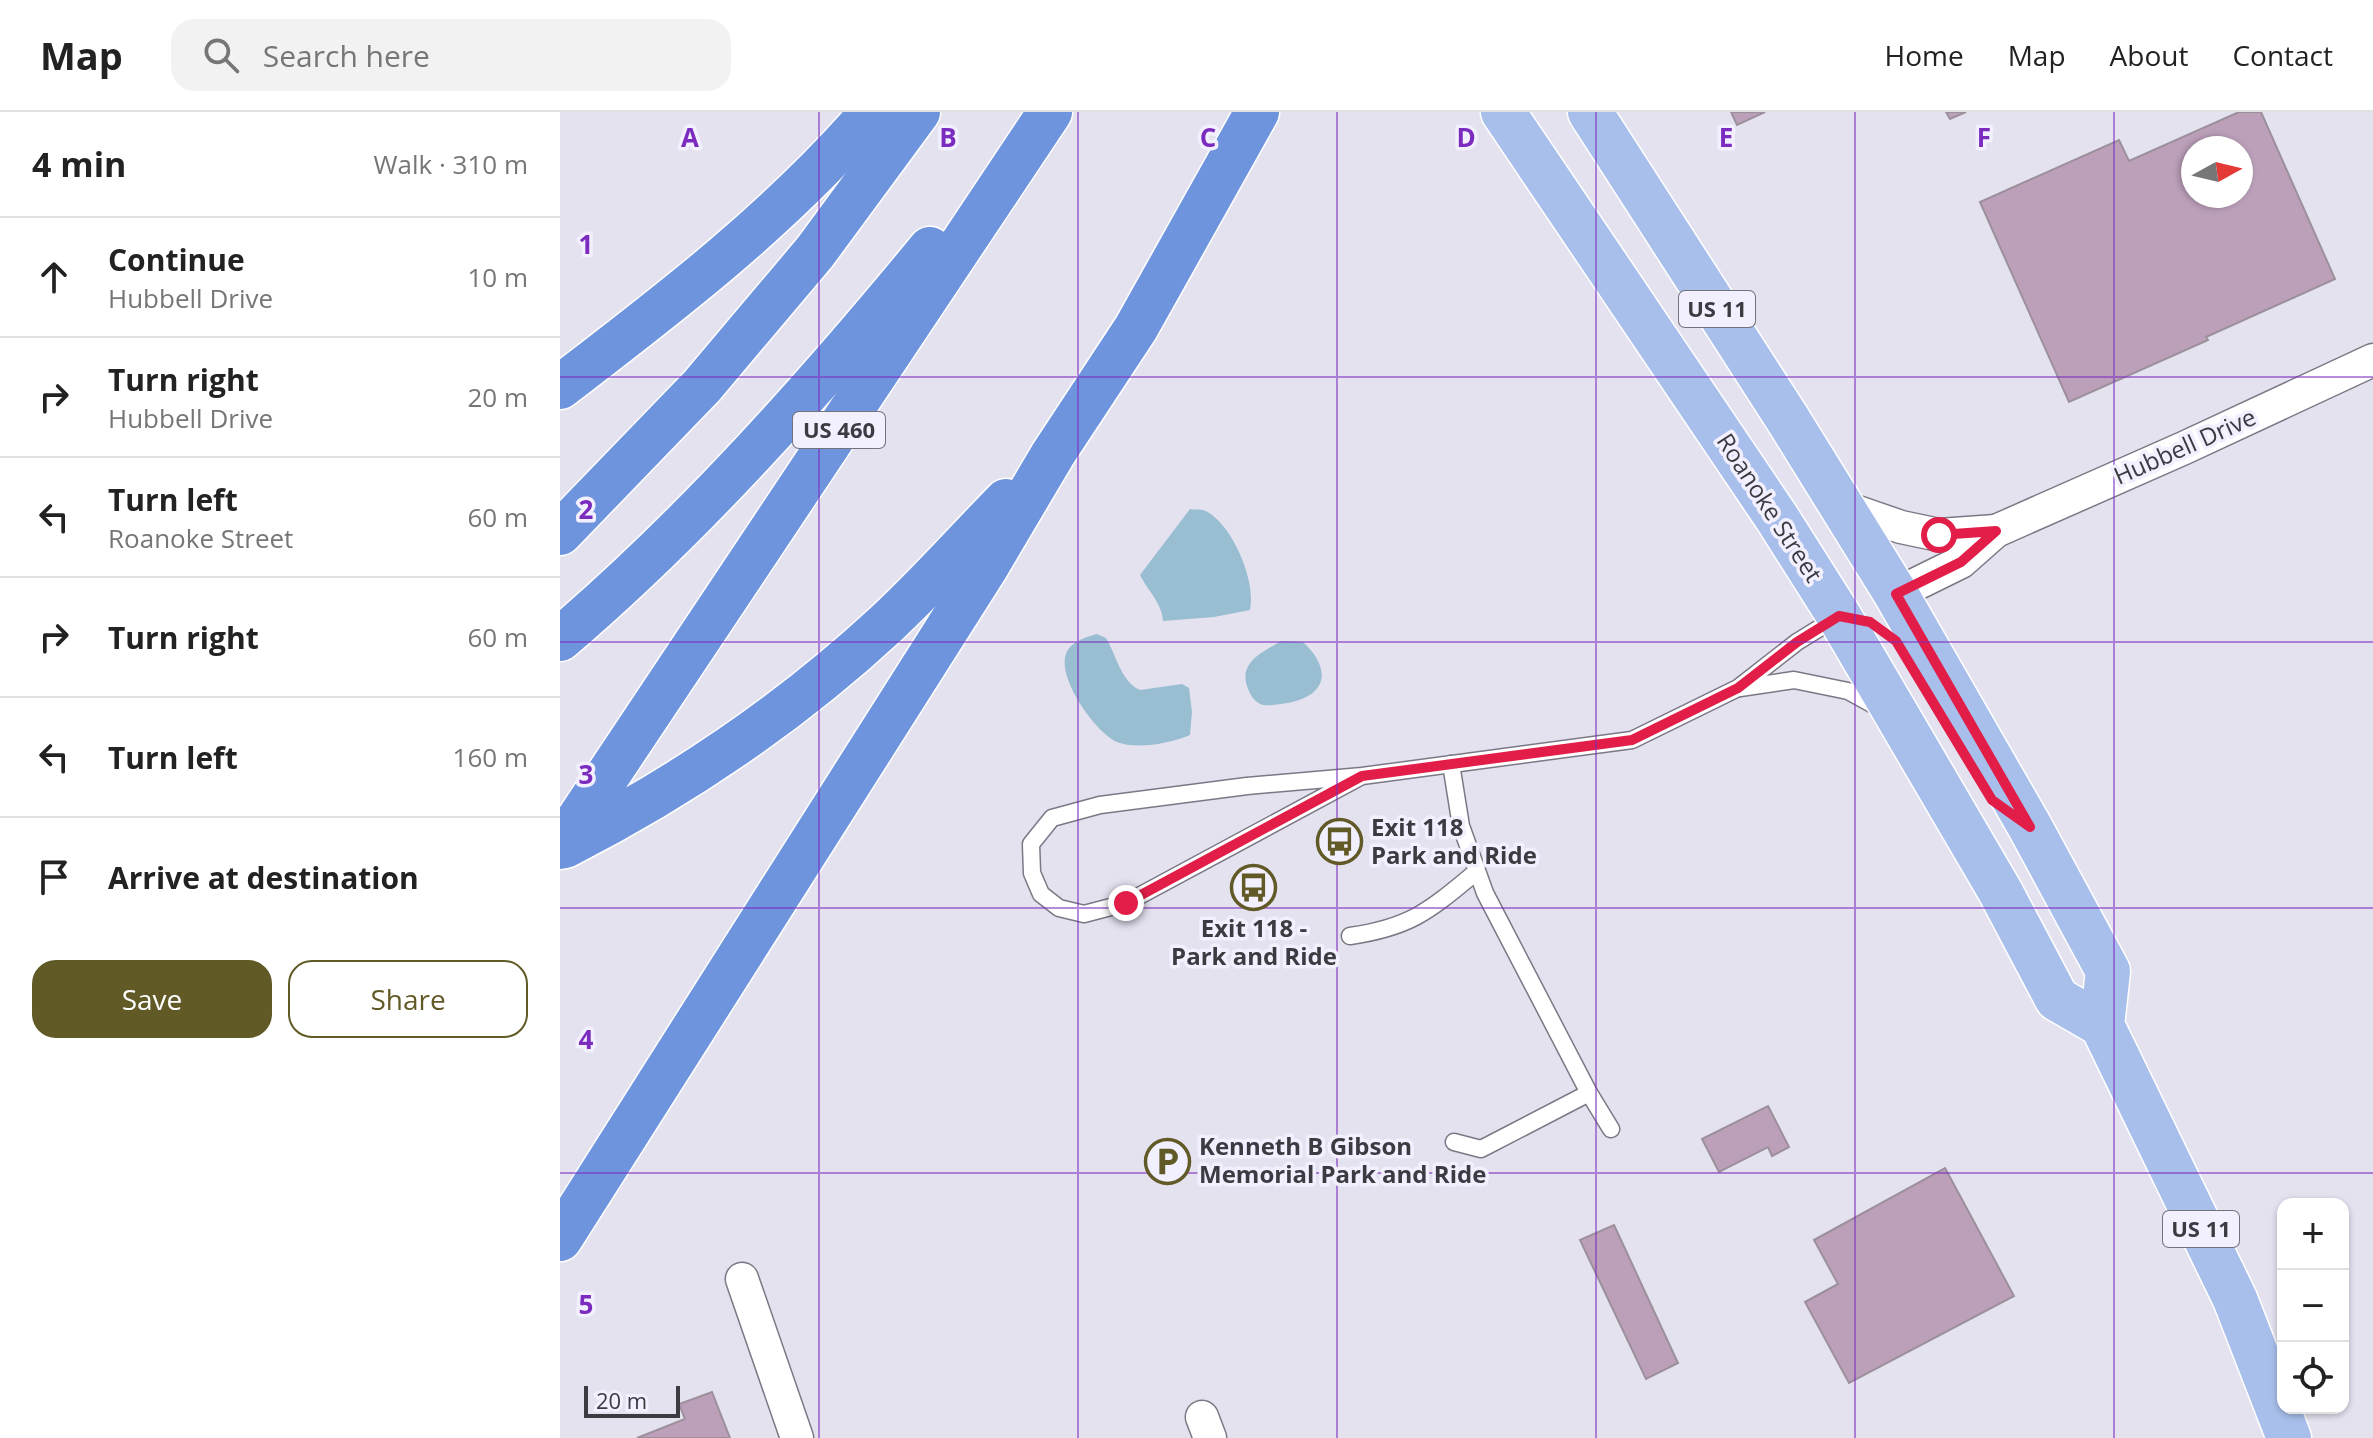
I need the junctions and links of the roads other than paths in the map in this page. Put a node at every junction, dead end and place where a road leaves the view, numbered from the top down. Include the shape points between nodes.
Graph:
1 (872, 112) edge
2 (918, 112) edge
3 (1043, 112) edge
4 (1050, 112) edge
5 (1503, 112) edge
6 (1590, 112) edge
7 (1259, 119) edge
8 (1665, 351) junction
9 (2373, 360) edge
10 (560, 387) edge
11 (1053, 454) junction
12 (1843, 507) junction
13 (1996, 531) junction
14 (560, 533) edge
15 (1896, 594) junction
16 (1839, 616) junction
17 (560, 639) edge
18 (1738, 688) junction
19 (1903, 721) junction
20 (1451, 764) junction
21 (1362, 776) junction
22 (2030, 827) junction
23 (560, 848) edge
24 (1476, 872) junction
25 (1350, 936) dead end
26 (2102, 1025) junction
27 (1589, 1093) junction
28 (1611, 1129) dead end
29 (1454, 1142) dead end
30 (560, 1239) edge
31 (742, 1279) dead end
32 (797, 1438) edge
33 (2289, 1438) edge

1 - 10 highway via 765,222
2 - 14 highway via 815,252 702,386
3 - 17 highway, US 460 via 879,311 724,483
4 - 23 highway, US 460
5 - 8 main road, Roanoke Street / US 11
6 - 12 main road, US 11
7 - 11 highway via 1136,328
8 - 15 main road via 1698,369 1724,395 1843,573 1860,586
8 - 16 main road, Roanoke Street / US 11
9 - 13 street, Hubbell Drive
11 - 23 highway via 887,624 800,697 714,759
11 - 30 highway
12 - 13 street, Hubbell Drive via 1939,535
12 - 15 main road, US 11
13 - 15 street, Hubbell Drive via 1961,562
15 - 22 main road, US 11
16 - 18 lane
16 - 19 main road, Roanoke Street / US 11
16 - 22 main road via 1870,622 1896,641 1992,800
18 - 19 lane via 1794,680 1848,691
18 - 20 lane via 1632,740
19 - 26 main road, Roanoke Street / US 11 via 2057,999
20 - 21 lane
20 - 24 lane via 1461,826
21 - 21 lane via 1100,805 1052,818 1031,844 1032,873 1041,894 1059,908 1084,914 1126,903
22 - 26 main road, US 11 via 2108,971
24 - 25 lane via 1421,916
24 - 27 lane
26 - 33 main road, US 11 via 2235,1299
27 - 28 lane
27 - 29 lane via 1481,1149
31 - 32 street

